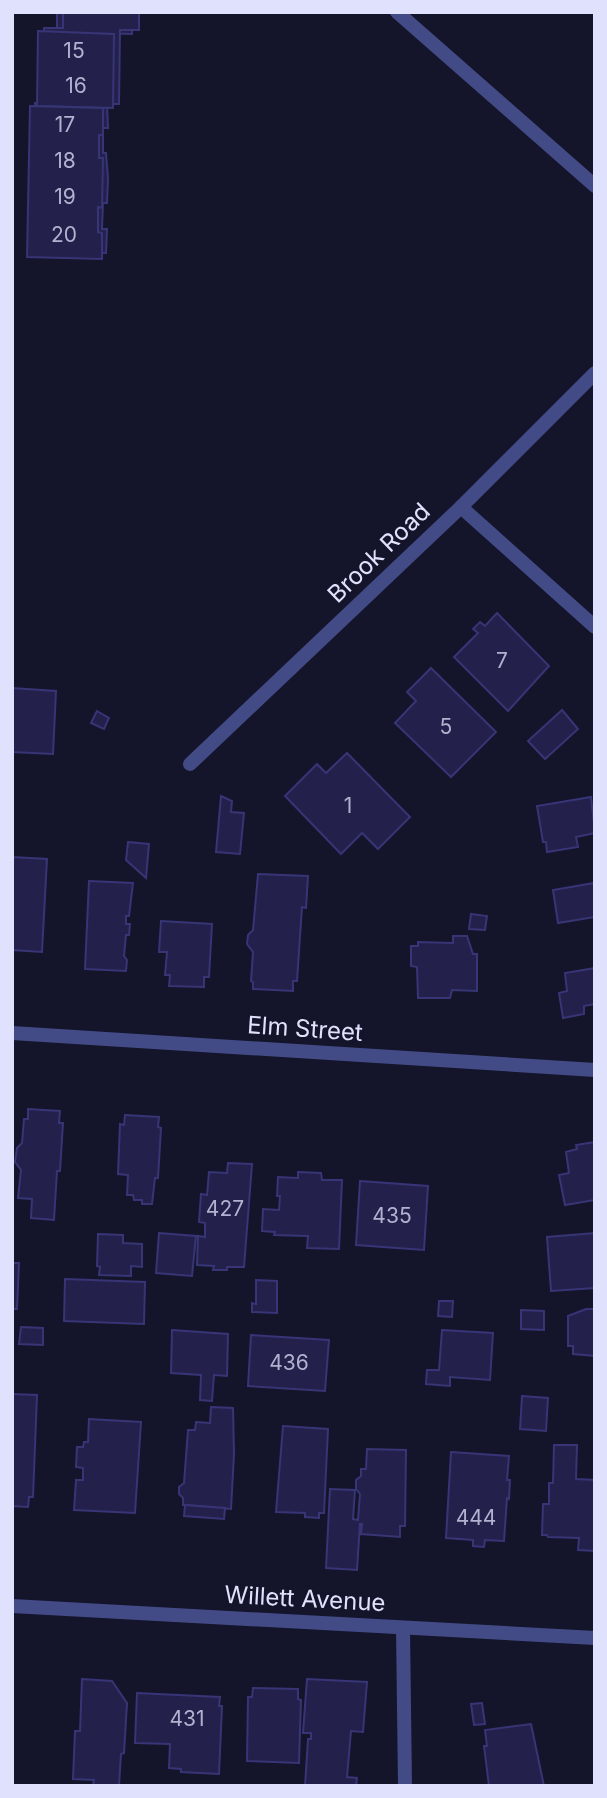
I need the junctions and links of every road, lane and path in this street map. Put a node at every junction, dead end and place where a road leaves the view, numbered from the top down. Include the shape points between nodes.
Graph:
1 (397, 12) edge
2 (595, 186) edge
3 (595, 373) edge
4 (461, 507) junction
5 (595, 627) edge
6 (190, 764) dead end
7 (12, 1034) edge
8 (595, 1070) edge
9 (12, 1606) edge
10 (403, 1628) junction
11 (595, 1638) edge
12 (405, 1786) edge

1 - 2 street
3 - 4 street, Brook Road
4 - 5 street
4 - 6 street, Brook Road
7 - 8 street, Elm Street
9 - 10 street, Willett Avenue
10 - 11 street, Willett Avenue
10 - 12 street

